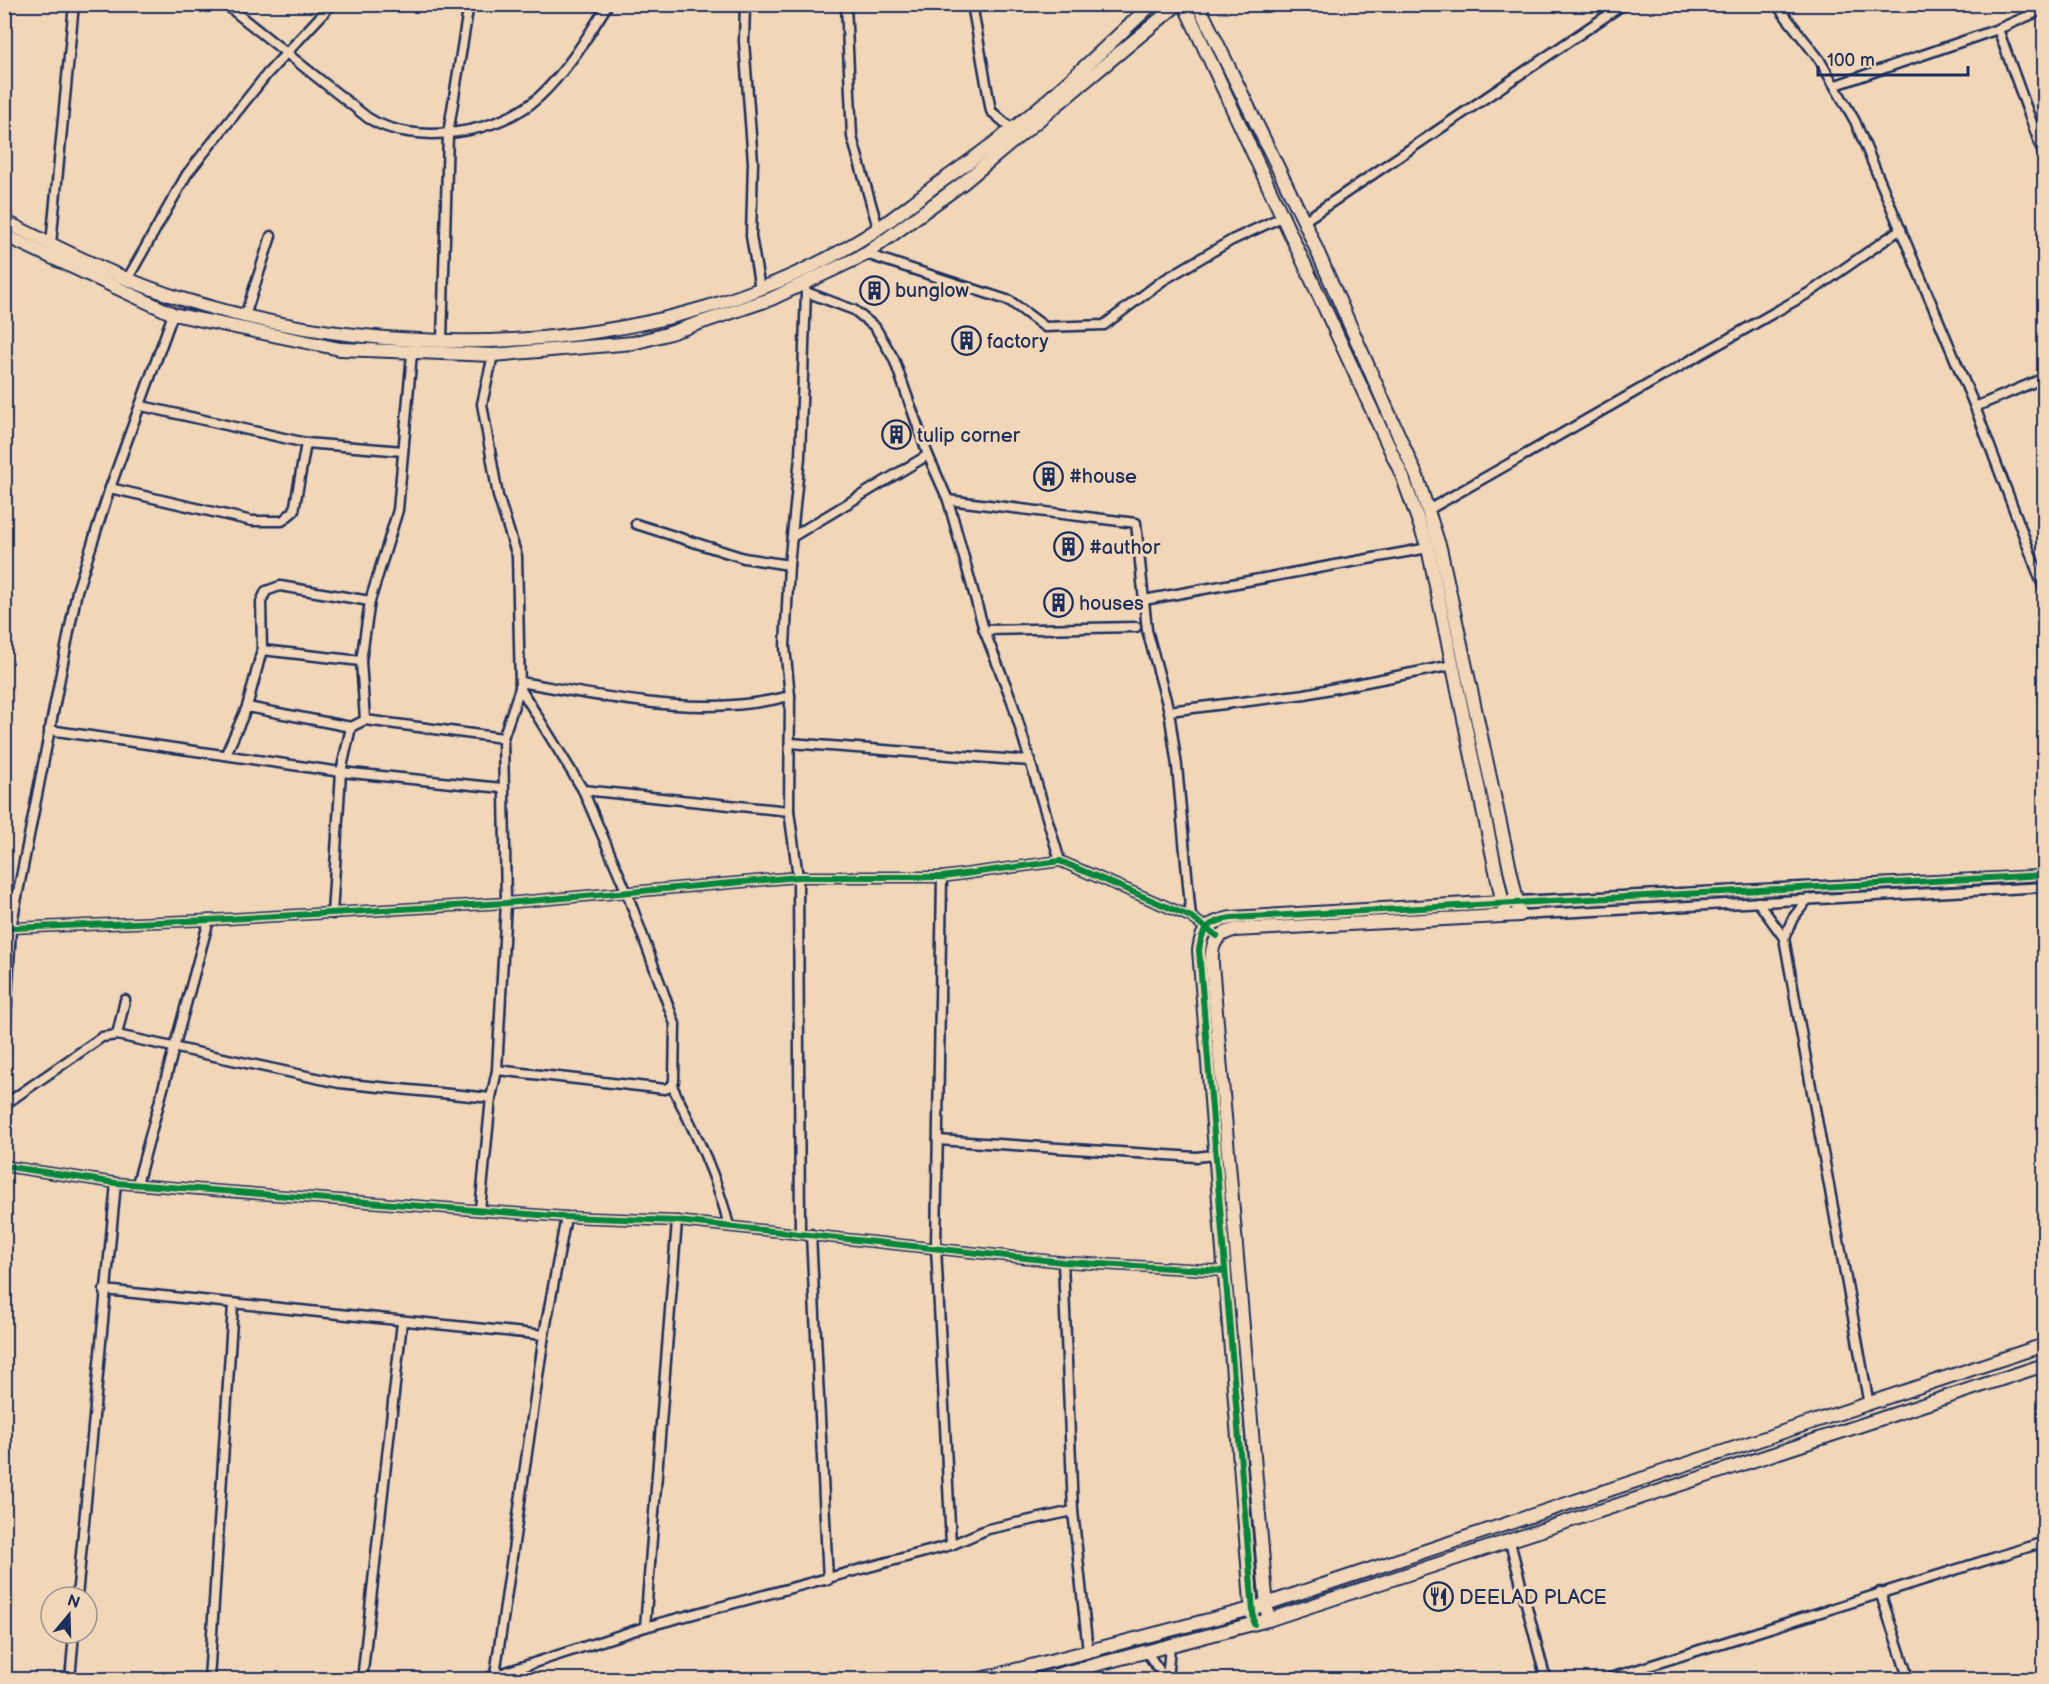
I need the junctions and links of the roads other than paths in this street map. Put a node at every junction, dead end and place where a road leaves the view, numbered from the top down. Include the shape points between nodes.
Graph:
1 (74, 4) edge
2 (225, 4) edge
3 (332, 4) edge
4 (469, 4) edge
5 (608, 4) edge
6 (745, 4) edge
7 (846, 4) edge
8 (972, 4) edge
9 (1152, 4) edge
10 (1178, 4) edge
11 (1184, 4) edge
12 (1198, 4) edge
13 (1624, 4) edge
14 (1776, 4) edge
15 (2044, 9) edge
16 (1998, 29) junction
17 (286, 54) junction
18 (1836, 86) junction
19 (1012, 129) junction
20 (448, 134) junction
21 (2044, 156) edge
22 (1284, 216) junction
23 (4, 220) edge
24 (1304, 221) junction
25 (878, 228) junction
26 (1901, 229) junction
27 (4, 235) edge
28 (271, 236) dead end
29 (51, 244) junction
30 (866, 254) junction
31 (128, 278) junction
32 (805, 288) junction
33 (760, 289) junction
34 (173, 314) junction
35 (245, 316) junction
36 (442, 340) junction
37 (412, 353) junction
38 (492, 355) junction
39 (2044, 378) edge
40 (142, 406) junction
41 (1976, 407) junction
42 (306, 443) junction
43 (403, 452) junction
44 (928, 456) junction
45 (110, 488) junction
46 (948, 500) junction
47 (1428, 510) junction
48 (636, 524) dead end
49 (792, 537) junction
50 (1428, 548) junction
51 (789, 565) junction
52 (2044, 589) edge
53 (1143, 600) junction
54 (370, 601) junction
55 (1136, 627) dead end
56 (984, 630) junction
57 (262, 650) junction
58 (361, 661) junction
59 (1453, 665) junction
60 (520, 685) junction
61 (790, 696) junction
62 (247, 707) junction
63 (1169, 711) junction
64 (365, 720) junction
65 (351, 727) junction
66 (49, 730) junction
67 (503, 738) junction
68 (790, 743) junction
69 (226, 754) junction
70 (1030, 761) junction
71 (341, 772) junction
72 (502, 788) junction
73 (583, 790) junction
74 (789, 811) junction
75 (1060, 861) junction
76 (2044, 875) edge
77 (798, 877) junction
78 (942, 877) junction
79 (2044, 887) edge
80 (627, 893) junction
81 (4, 896) edge
82 (16, 898) junction
83 (1808, 899) junction
84 (1518, 901) junction
85 (1758, 902) junction
86 (506, 903) junction
87 (1504, 909) junction
88 (332, 914) junction
89 (1520, 915) junction
90 (1191, 917) junction
91 (208, 920) junction
92 (1205, 927) junction
93 (11, 928) junction
94 (1217, 936) junction
95 (1784, 938) junction
96 (125, 1000) dead end
97 (117, 1035) junction
98 (173, 1047) junction
99 (4, 1057) edge
100 (497, 1070) junction
101 (672, 1086) junction
102 (491, 1098) junction
103 (4, 1106) edge
104 (938, 1140) junction
105 (1214, 1155) junction
106 (4, 1166) edge
107 (116, 1183) junction
108 (137, 1184) junction
109 (480, 1210) junction
110 (566, 1216) junction
111 (677, 1221) junction
112 (729, 1226) junction
113 (800, 1233) junction
114 (812, 1234) junction
115 (1229, 1235) junction
116 (936, 1248) junction
117 (1063, 1262) junction
118 (1225, 1270) junction
119 (104, 1290) junction
120 (233, 1305) junction
121 (402, 1322) junction
122 (2044, 1331) edge
123 (544, 1335) junction
124 (2044, 1346) edge
125 (2044, 1365) edge
126 (1869, 1405) junction
127 (1073, 1511) junction
128 (1510, 1542) junction
129 (2044, 1542) edge
130 (951, 1545) junction
131 (828, 1580) junction
132 (78, 1585) edge
133 (1880, 1592) junction
134 (1266, 1604) junction
135 (1251, 1609) junction
136 (1268, 1620) junction
137 (1254, 1624) junction
138 (645, 1627) junction
139 (73, 1645) edge
140 (1170, 1646) junction
141 (1088, 1650) junction
142 (1146, 1651) junction
143 (495, 1675) junction
144 (511, 1675) edge
145 (70, 1680) edge
146 (209, 1680) edge
147 (362, 1680) edge
148 (481, 1680) edge
149 (977, 1680) edge
150 (1037, 1680) edge
151 (1167, 1680) edge
152 (1546, 1680) edge
153 (1604, 1680) edge
154 (1909, 1680) edge

1 - 29 street
2 - 17 street
3 - 17 street
4 - 20 street
5 - 20 street via 586,39 539,96 514,115
6 - 33 street via 753,162 751,236
7 - 25 street via 852,137
8 - 19 street via 991,111
9 - 19 main road
10 - 30 main road via 963,183
11 - 22 main road
12 - 24 main road
13 - 24 street
14 - 18 street
15 - 16 street
16 - 18 street
16 - 21 street
17 - 20 street via 385,129
17 - 31 street via 187,174
18 - 26 street
19 - 25 main road
20 - 36 street
22 - 30 street via 1232,240 1162,282 1104,324 1045,327 1010,301
22 - 50 main road via 1402,475
23 - 29 main road
24 - 47 main road
25 - 33 main road
26 - 41 street
26 - 47 street via 1812,291
27 - 34 main road
28 - 35 street
29 - 31 main road
30 - 32 main road
31 - 35 main road via 183,300
32 - 38 main road via 633,343
32 - 44 street via 854,310 875,327 894,359
32 - 49 street via 800,457
33 - 36 main road via 678,315 586,334
34 - 37 main road via 340,349
34 - 40 street
35 - 36 main road via 342,334
37 - 38 main road
37 - 43 street
38 - 60 street via 482,404 498,496 517,556
39 - 41 street
40 - 42 street
40 - 45 street
41 - 52 street
42 - 43 street
42 - 45 street via 294,511 282,521 252,521
43 - 54 street via 398,510
44 - 46 street
44 - 49 street
45 - 66 street via 77,591
46 - 53 street via 1132,521 1138,528
46 - 56 street
47 - 84 main road via 1440,548
48 - 51 street via 744,558
49 - 51 street
50 - 53 street
50 - 59 main road
51 - 61 street via 785,647
53 - 63 street
54 - 57 street via 280,586 266,591 261,602
54 - 58 street
55 - 56 street
56 - 70 street
57 - 58 street
57 - 62 street
58 - 64 street
59 - 63 street via 1305,694
59 - 87 main road
60 - 61 street via 656,705 761,704
60 - 67 street
60 - 73 street
61 - 68 street
62 - 65 street
62 - 69 street
63 - 90 street
64 - 65 street
64 - 67 street
65 - 71 street
66 - 69 street
66 - 82 street
67 - 72 street
68 - 70 street
68 - 74 street
69 - 71 street
70 - 75 street
71 - 72 street
71 - 88 street
72 - 86 street
73 - 74 street
73 - 80 street
74 - 77 street
75 - 78 street
75 - 90 street
76 - 84 street
77 - 78 street
77 - 80 street
77 - 113 street
78 - 104 street
79 - 83 street
80 - 86 street
80 - 101 street via 675,1024
81 - 82 street
82 - 93 street
83 - 85 street
83 - 95 street
84 - 87 main road
84 - 89 main road
85 - 89 street
85 - 95 street
86 - 88 street
86 - 100 street
87 - 89 main road
87 - 92 main road via 1231,918
87 - 94 main road via 1234,930
88 - 91 street
90 - 92 street
91 - 93 street
91 - 98 street
92 - 94 street
92 - 105 main road via 1199,950
93 - 99 street
94 - 115 main road via 1212,950
95 - 126 street
96 - 97 street
97 - 98 street
97 - 103 street via 102,1037
98 - 102 street via 339,1083
98 - 108 street
100 - 101 street via 665,1089
100 - 102 street
101 - 112 street via 699,1139
102 - 109 street
104 - 105 street
104 - 116 street
105 - 115 main road
106 - 107 street
107 - 108 street
107 - 119 street
108 - 109 street
109 - 110 street
110 - 111 street
110 - 123 street
111 - 112 street
111 - 138 street
112 - 113 street
113 - 114 street
114 - 116 street
114 - 131 street
115 - 118 main road
115 - 134 main road
116 - 117 street
116 - 130 street
117 - 118 street
117 - 127 street
118 - 135 main road
119 - 120 street
119 - 132 street
120 - 121 street
120 - 146 street
121 - 123 street
121 - 147 street
122 - 124 street
123 - 143 street
124 - 126 main road
125 - 128 main road
126 - 134 main road
127 - 130 street via 988,1529
127 - 141 street
128 - 136 main road
128 - 152 street
129 - 133 street
130 - 131 street
131 - 138 street
133 - 153 street
133 - 154 street
134 - 135 main road
134 - 136 main road
135 - 137 main road
135 - 141 main road
136 - 137 main road
137 - 140 main road
138 - 144 street
139 - 145 street
140 - 142 main road
140 - 151 street
141 - 149 main road
142 - 150 main road
142 - 151 street
143 - 144 street
143 - 148 street

